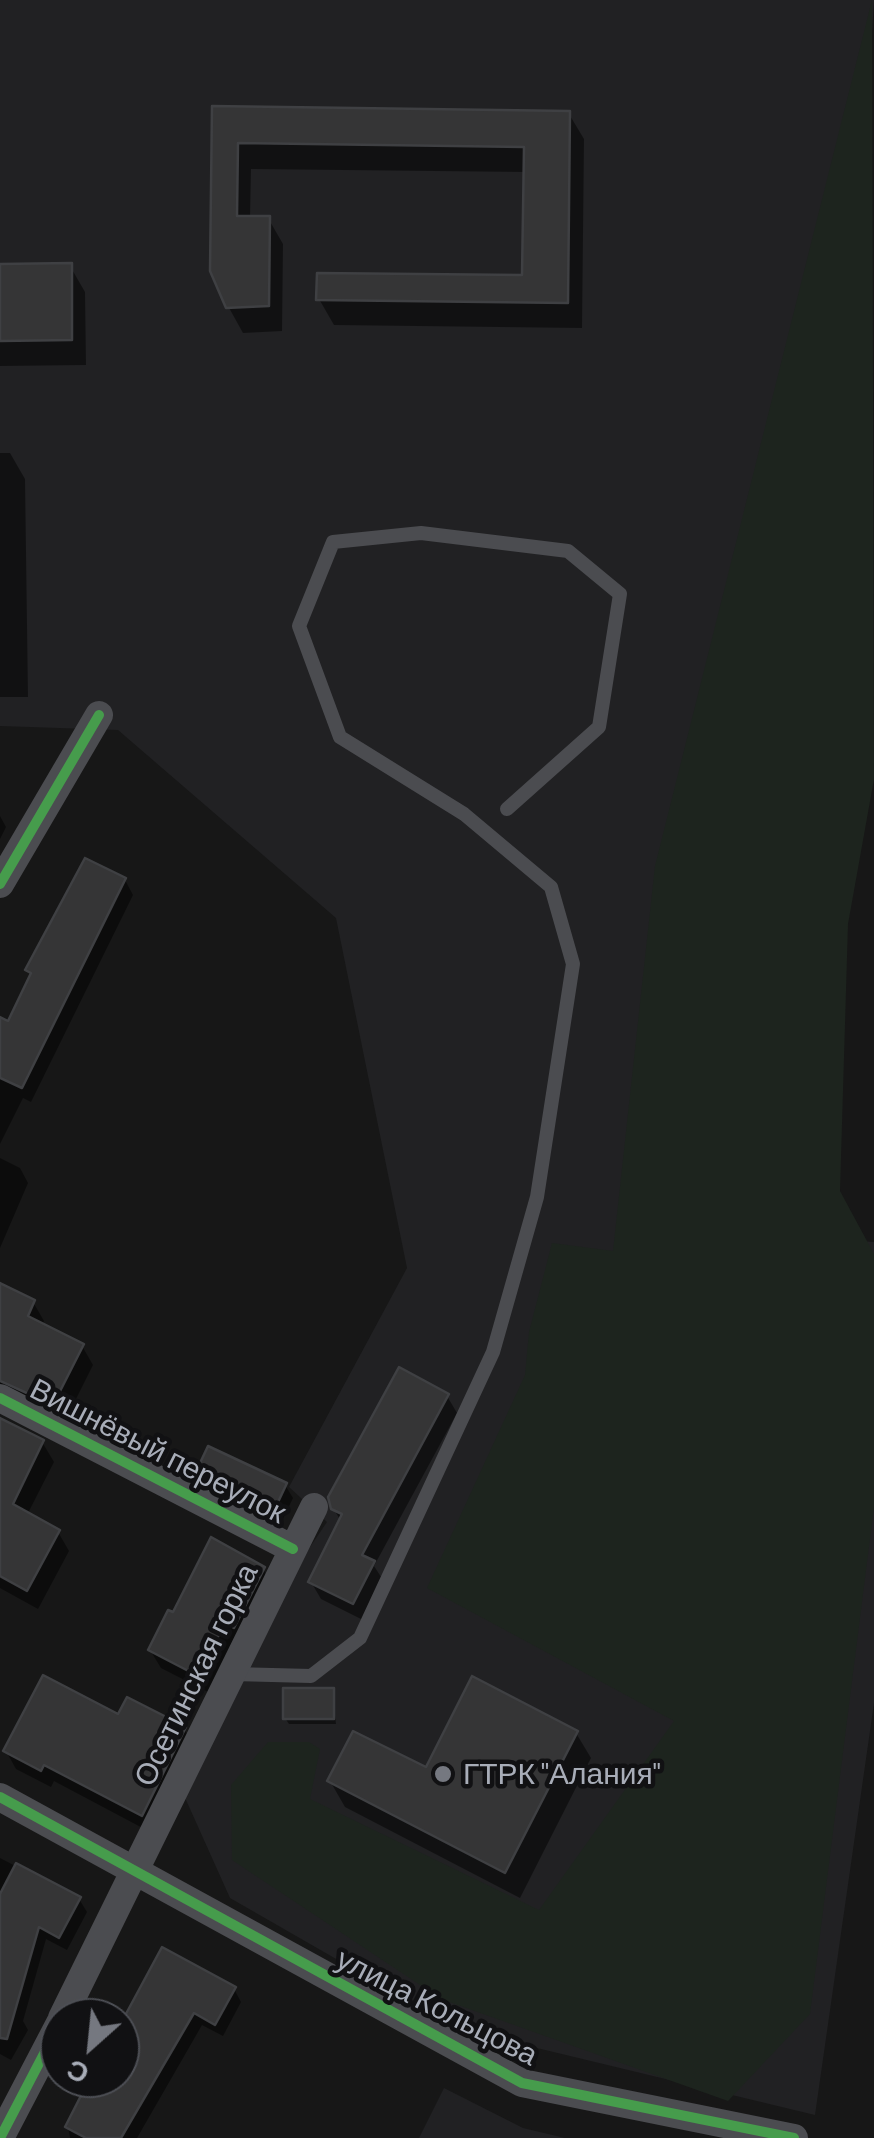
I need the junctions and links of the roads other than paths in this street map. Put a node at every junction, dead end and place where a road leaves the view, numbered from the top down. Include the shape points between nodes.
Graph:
1 (98, 715) dead end
2 (507, 809) dead end
3 (0, 884) edge
4 (0, 1398) edge
5 (314, 1507) dead end
6 (293, 1548) junction
7 (232, 1674) junction
8 (0, 1797) edge
9 (138, 1872) junction
10 (72, 1998) edge
11 (40, 2061) edge
12 (0, 2138) edge
13 (794, 2138) edge

1 - 3 street
2 - 7 lane via 600,727 620,594 568,551 421,533 333,542 299,626 340,738 464,814 552,887 573,964 537,1197 493,1352 360,1638 311,1676
4 - 6 street, Вишнёвый переулок
5 - 6 street, Осетинская горка
6 - 7 street, Осетинская горка
7 - 9 street, Осетинская горка
8 - 9 street, улица Кольцова
9 - 10 street, Осетинская горка
9 - 13 street, улица Кольцова via 522,2084
11 - 12 street, Осетинская горка

